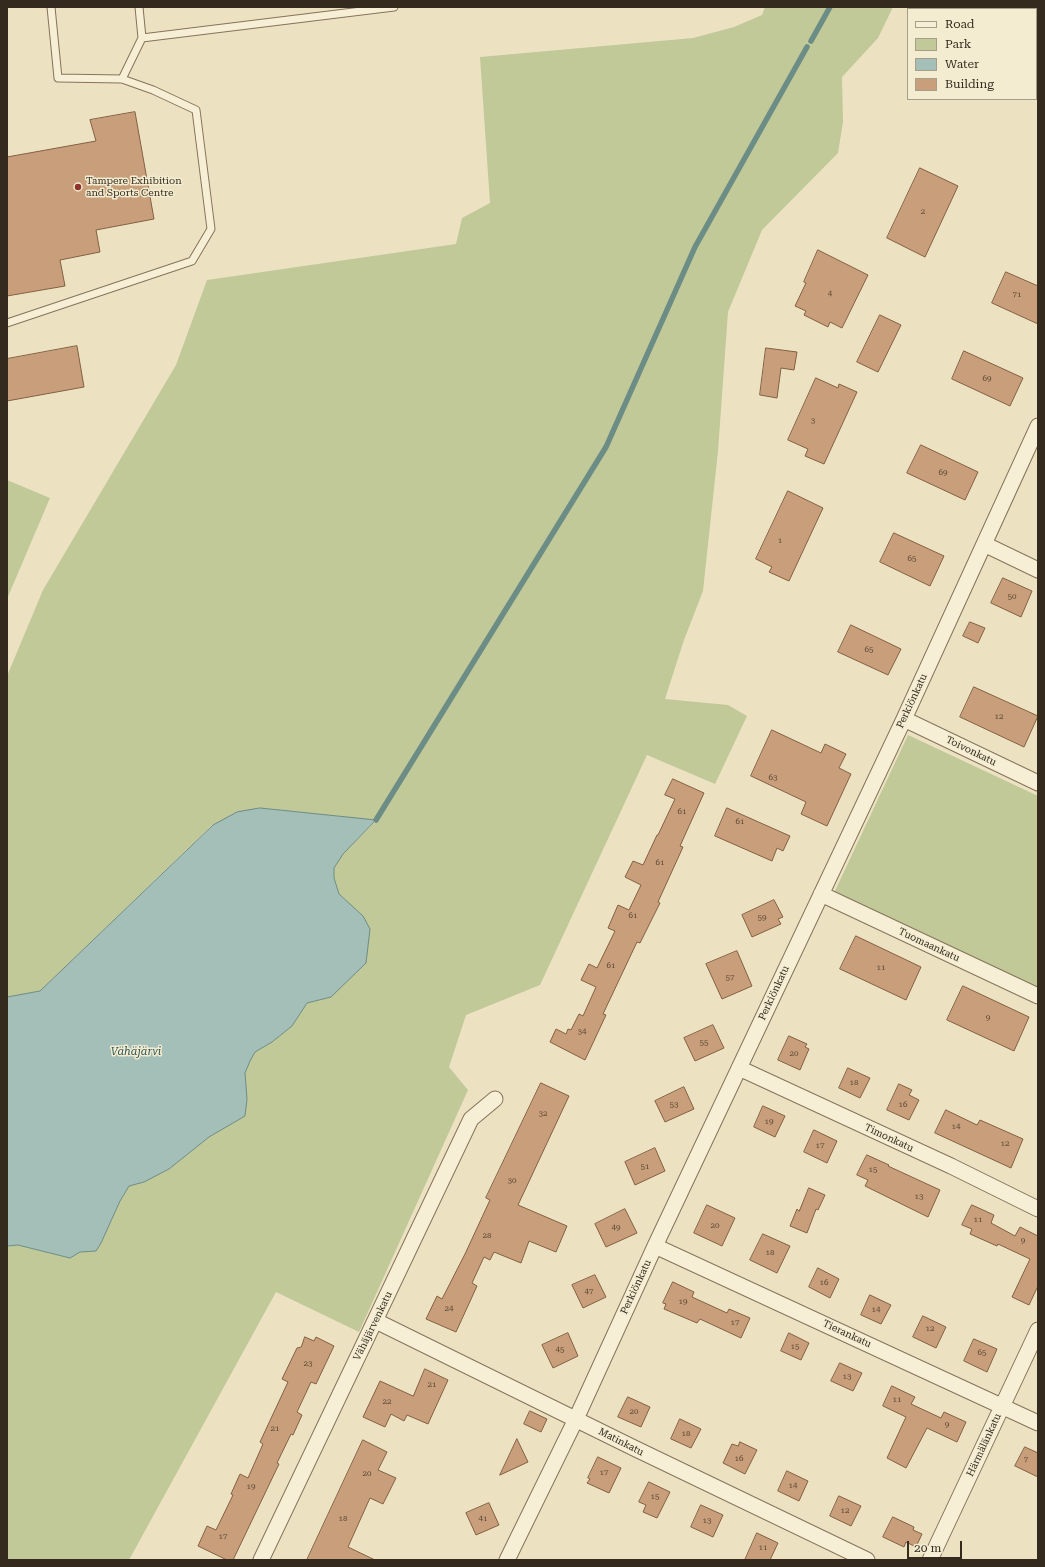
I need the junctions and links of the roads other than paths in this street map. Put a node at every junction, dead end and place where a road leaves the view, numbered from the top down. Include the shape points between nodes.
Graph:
1 (50, 7) edge
2 (139, 7) edge
3 (394, 7) edge
4 (142, 38) junction
5 (122, 79) junction
6 (7, 323) edge
7 (1038, 426) edge
8 (984, 544) junction
9 (1038, 570) edge
10 (904, 719) junction
11 (1038, 783) edge
12 (821, 894) junction
13 (1038, 996) edge
14 (739, 1068) junction
15 (495, 1099) dead end
16 (1038, 1209) edge
17 (655, 1246) junction
18 (376, 1321) junction
19 (1038, 1330) edge
20 (1002, 1406) junction
21 (576, 1419) junction
22 (1038, 1423) edge
23 (261, 1560) edge
24 (507, 1560) edge
25 (868, 1560) edge
26 (930, 1560) edge

1 - 5 lane via 58,78
2 - 4 lane
3 - 4 lane
4 - 5 lane
5 - 6 lane via 196,110 211,229 192,261
7 - 8 street, Perkiönkatu
8 - 9 street
8 - 10 street, Perkiönkatu
10 - 11 street, Toivonkatu
10 - 12 street, Perkiönkatu
12 - 13 street, Tuomaankatu
12 - 14 street, Perkiönkatu
14 - 16 street, Timonkatu
14 - 17 street, Perkiönkatu
15 - 18 street, Vähäjärvenkatu via 472,1119
17 - 20 street, Tierankatu
17 - 21 street, Perkiönkatu
18 - 21 street, Matinkatu
18 - 23 street, Vähäjärvenkatu
19 - 20 street, Härmälänkatu
20 - 22 street, Tierankatu
20 - 26 street, Härmälänkatu
21 - 24 street, Perkiönkatu
21 - 25 street, Matinkatu

